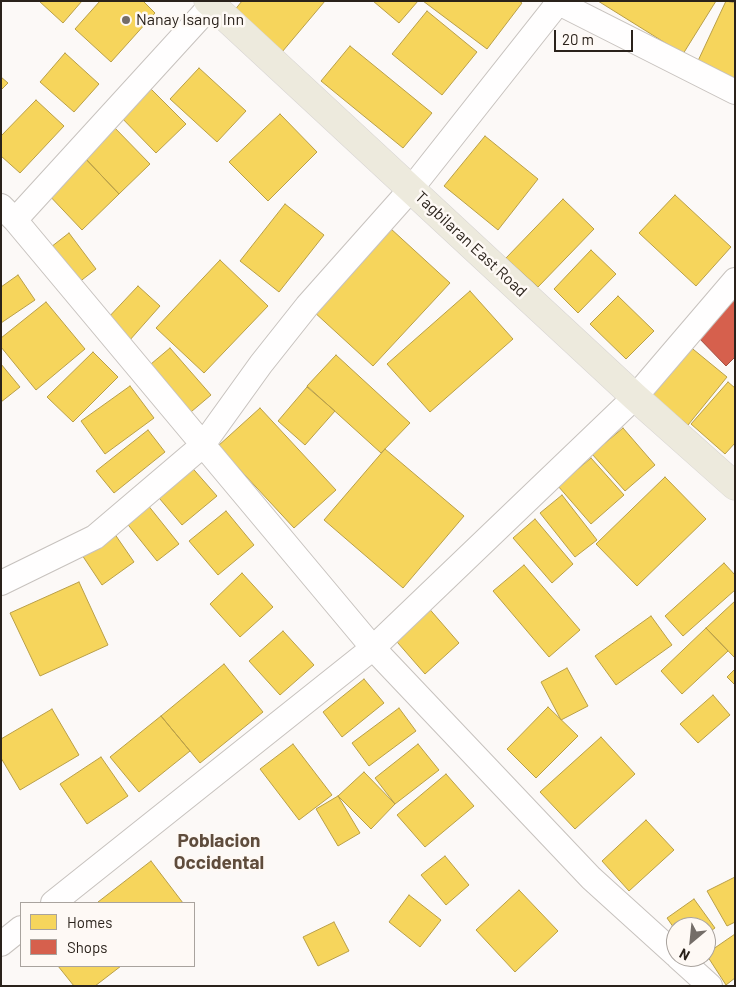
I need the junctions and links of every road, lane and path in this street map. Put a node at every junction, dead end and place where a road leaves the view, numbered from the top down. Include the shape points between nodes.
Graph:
1 (211, 2) edge
2 (556, 2) edge
3 (735, 92) edge
4 (411, 189) junction
5 (8, 213) edge
6 (735, 280) edge
7 (635, 397) junction
8 (202, 446) junction
9 (735, 486) edge
10 (1, 583) edge
11 (373, 648) junction
12 (54, 902) edge
13 (20, 929) edge
14 (1, 944) edge
15 (666, 946) edge
16 (689, 967) edge
17 (710, 986) edge

1 - 4 main road, Tagbilaran East Road
1 - 5 street
2 - 3 street
2 - 4 street
4 - 7 main road, Tagbilaran East Road
4 - 8 street via 307,306
5 - 8 street
6 - 7 street
7 - 9 main road, Tagbilaran East Road
7 - 11 street
8 - 10 street via 95,537
8 - 11 street
11 - 12 street
11 - 15 street via 591,878
13 - 14 street
16 - 17 street

